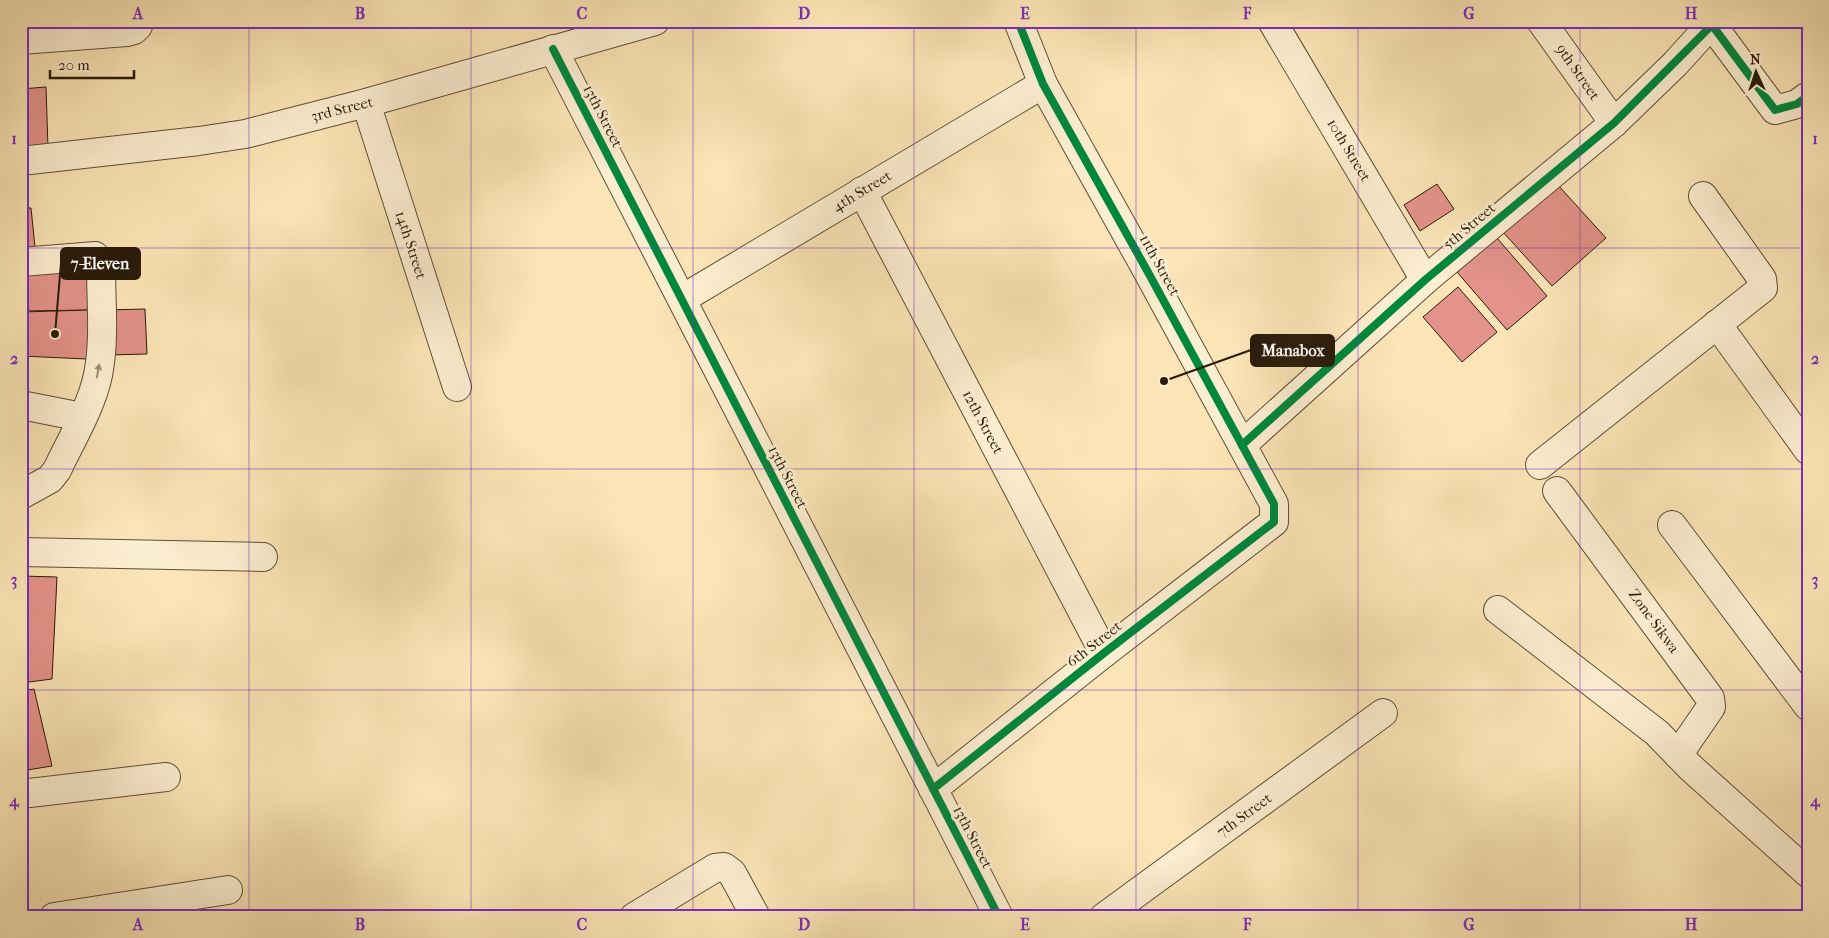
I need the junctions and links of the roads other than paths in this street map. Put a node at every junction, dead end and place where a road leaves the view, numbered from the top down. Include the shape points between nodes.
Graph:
1 (137, 21) edge
2 (655, 21) edge
3 (1018, 21) edge
4 (1272, 21) edge
5 (1541, 21) edge
6 (1713, 23) edge
7 (21, 40) edge
8 (553, 49) junction
9 (1043, 84) junction
10 (1808, 96) edge
11 (366, 103) junction
12 (1614, 123) junction
13 (21, 161) edge
14 (862, 191) junction
15 (1704, 196) dead end
16 (21, 262) edge
17 (1425, 280) junction
18 (682, 299) junction
19 (1717, 324) junction
20 (457, 388) dead end
21 (21, 405) edge
22 (82, 417) junction
23 (1242, 445) junction
24 (1808, 450) edge
25 (1540, 465) dead end
26 (1557, 491) dead end
27 (21, 495) edge
28 (1274, 522) joint
29 (1672, 525) dead end
30 (21, 552) edge
31 (263, 557) dead end
32 (1498, 610) dead end
33 (1104, 653) junction
34 (1808, 706) edge
35 (1383, 714) dead end
36 (1678, 755) junction
37 (166, 777) dead end
38 (933, 789) junction
39 (21, 794) edge
40 (1808, 874) edge
41 (228, 890) dead end
42 (54, 917) edge
43 (634, 917) edge
44 (756, 917) edge
45 (999, 917) edge
46 (1104, 917) edge

1 - 7 street via 138,26 127,32
2 - 8 street, 3rd Street
3 - 9 street, 11th Street
4 - 17 street, 10th Street
5 - 12 street, 9th Street
6 - 10 street via 1775,110 1797,104
6 - 12 street, 5th Street
8 - 11 street, 3rd Street
8 - 18 street, 13th Street
9 - 14 street, 4th Street
9 - 23 street, 11th Street
11 - 13 street, 3rd Street via 245,134
11 - 20 street, 14th Street
12 - 17 street, 5th Street
14 - 18 street, 4th Street
14 - 33 street, 12th Street
15 - 19 street via 1764,283 1763,288
22 -> 16 street via 98,376 101,352 99,260 95,256 86,256
17 - 23 street, 5th Street
18 - 38 street, 13th Street
19 - 24 street
19 - 25 street
21 - 22 street
22 - 27 street via 50,480
23 - 28 street, 11th Street via 1274,504
26 - 36 street, Zone Sikwa via 1710,698 1711,707
28 - 33 street, 6th Street
29 - 34 street
30 - 31 street
32 - 36 street via 1657,733
33 - 38 street, 6th Street
35 - 46 street, 7th Street
36 - 40 street
37 - 39 street
38 - 45 street, 13th Street
41 - 42 street
43 - 44 street via 716,868 724,867 732,872

